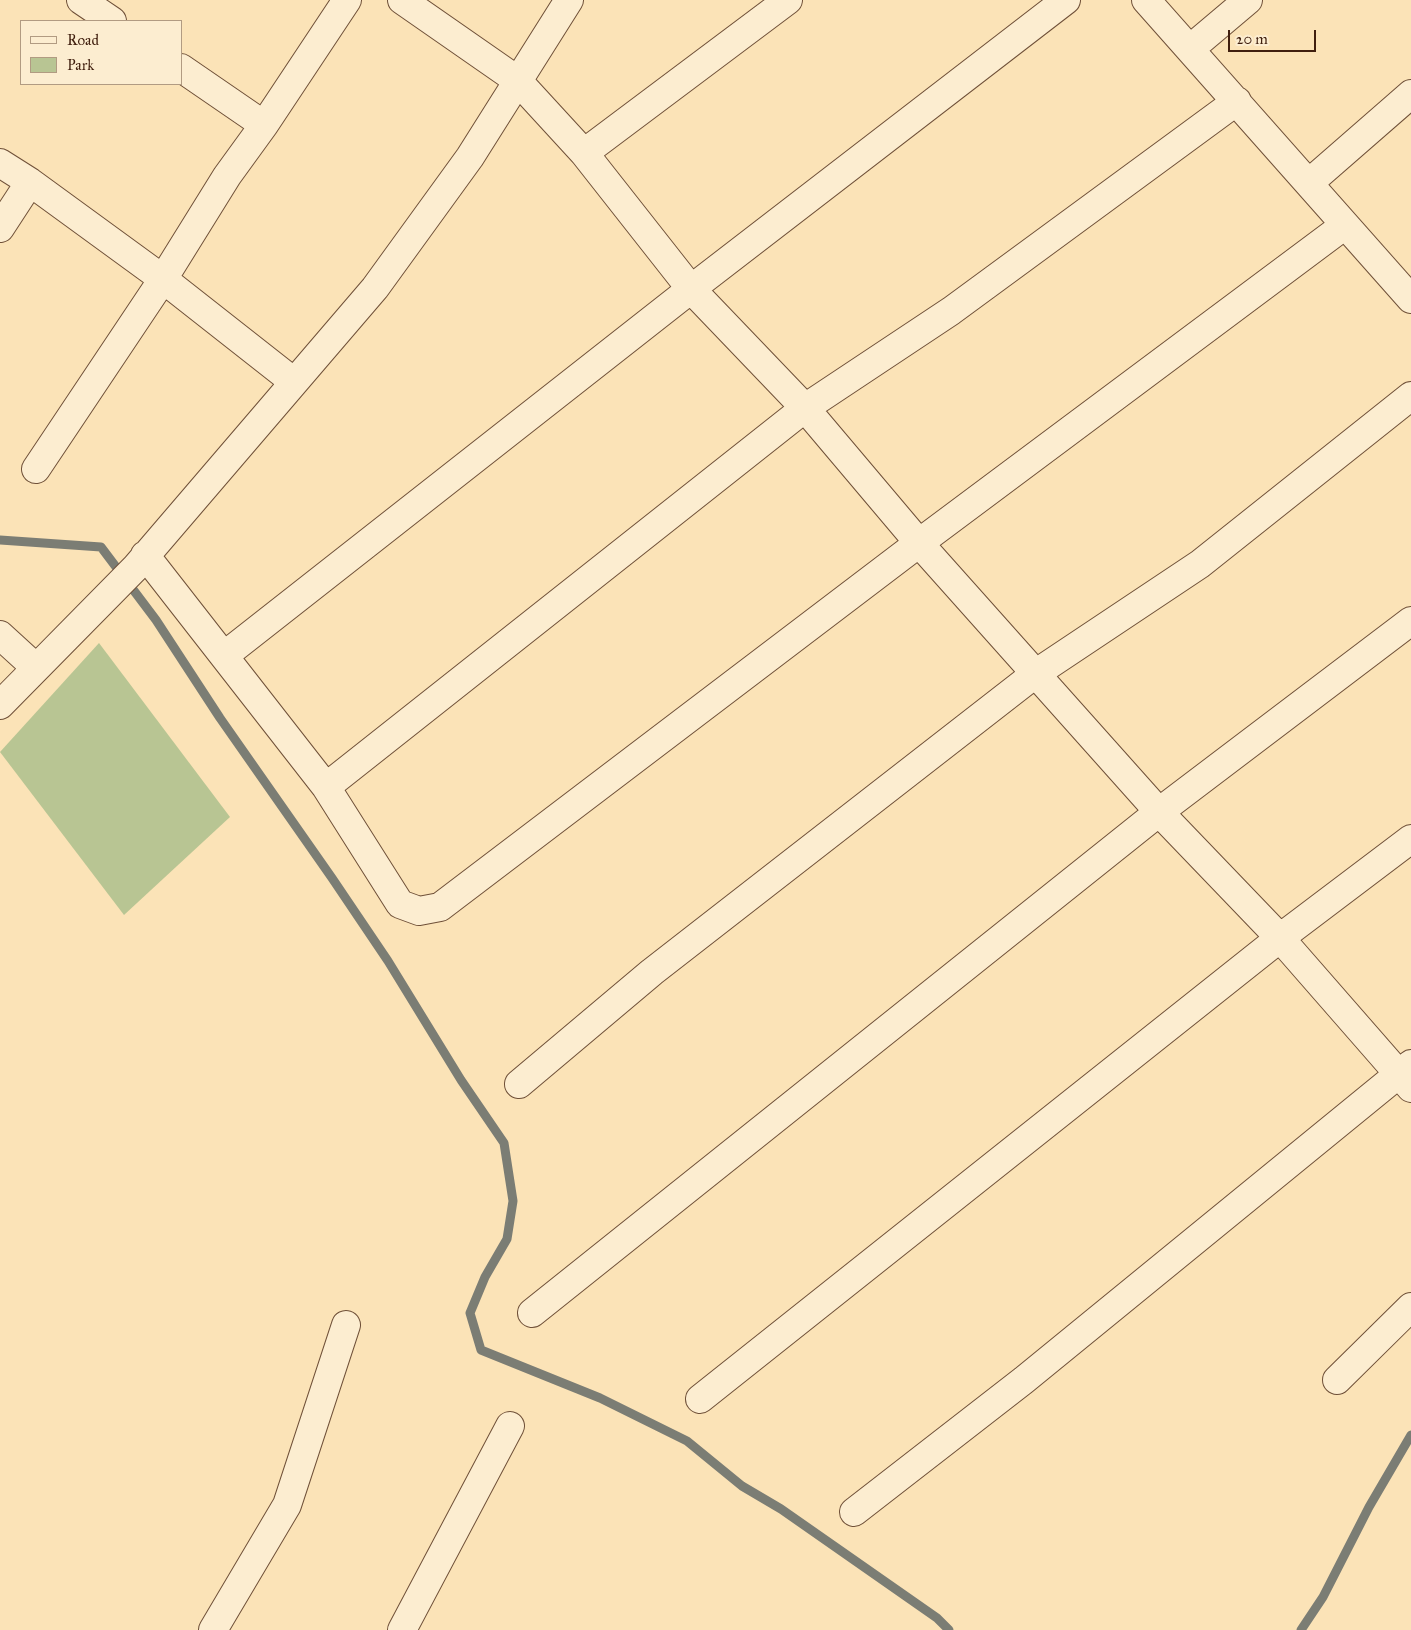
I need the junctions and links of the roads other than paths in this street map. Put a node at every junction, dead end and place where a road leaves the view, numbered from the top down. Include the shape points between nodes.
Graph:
1 (81, 0) edge
2 (347, 0) edge
3 (402, 0) edge
4 (569, 0) edge
5 (788, 0) edge
6 (1066, 0) edge
7 (1146, 0) edge
8 (1248, 0) edge
9 (111, 20) edge
10 (1190, 50) junction
11 (182, 69) edge
12 (517, 80) junction
13 (1411, 94) edge
14 (1237, 101) junction
15 (264, 125) junction
16 (584, 153) junction
17 (0, 163) edge
18 (30, 182) junction
19 (1309, 183) junction
20 (1345, 225) junction
21 (0, 228) edge
22 (163, 279) junction
23 (690, 289) junction
24 (1411, 299) edge
25 (294, 382) junction
26 (1411, 396) edge
27 (805, 408) junction
28 (36, 469) dead end
29 (919, 543) junction
30 (140, 561) junction
31 (1411, 621) edge
32 (0, 635) edge
33 (225, 655) junction
34 (35, 667) junction
35 (1035, 674) junction
36 (0, 705) edge
37 (326, 786) junction
38 (1159, 812) junction
39 (1411, 839) edge
40 (1280, 938) junction
41 (1407, 1076) edge
42 (519, 1084) dead end
43 (1411, 1307) edge
44 (532, 1313) dead end
45 (346, 1325) dead end
46 (1337, 1380) dead end
47 (700, 1399) dead end
48 (510, 1426) dead end
49 (854, 1512) dead end
50 (213, 1630) edge
51 (402, 1630) edge

1 - 9 street
2 - 15 street
3 - 12 street
4 - 12 street
5 - 16 street
6 - 23 street
7 - 10 street
8 - 10 street
10 - 14 street
11 - 15 street
12 - 16 street
12 - 25 street via 470,158 375,288
13 - 19 street
14 - 19 street
14 - 27 street via 951,311
15 - 22 street via 227,176
16 - 23 street
17 - 18 street
18 - 21 street
18 - 22 street
19 - 20 street
20 - 24 street
20 - 29 street
22 - 25 street
22 - 28 street
23 - 27 street
23 - 33 street
25 - 30 street
26 - 35 street via 1200,564
27 - 29 street
27 - 37 street
29 - 35 street
29 - 37 street via 440,907 419,911 400,904
30 - 33 street
30 - 34 street
31 - 38 street
32 - 34 street
33 - 37 street
34 - 36 street
35 - 38 street
35 - 42 street via 652,972
38 - 40 street
38 - 44 street
39 - 40 street
40 - 41 street
40 - 47 street
41 - 49 street
43 - 46 street
45 - 50 street via 287,1505
48 - 51 street

